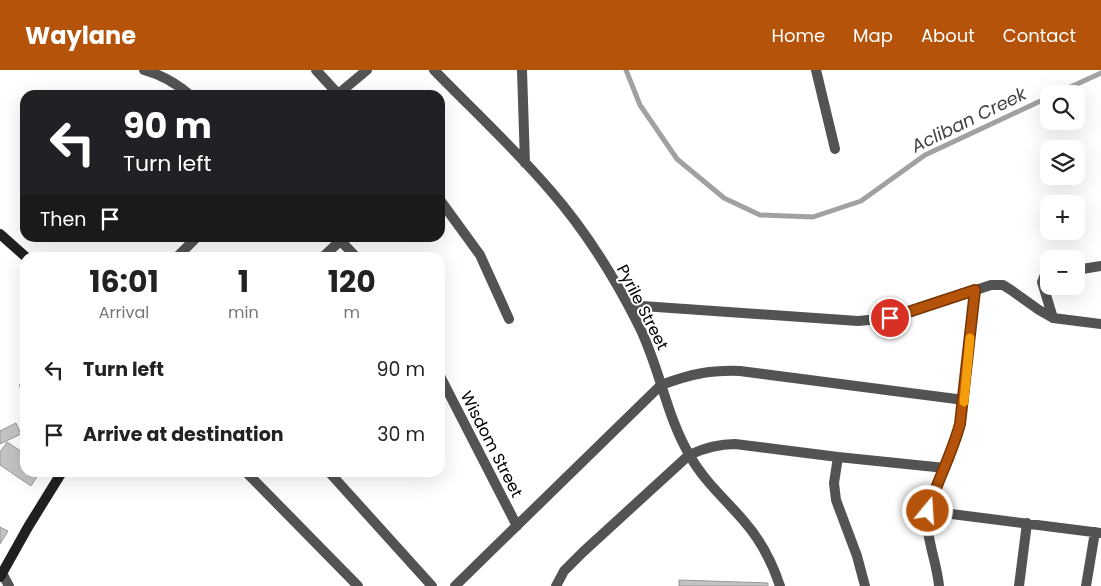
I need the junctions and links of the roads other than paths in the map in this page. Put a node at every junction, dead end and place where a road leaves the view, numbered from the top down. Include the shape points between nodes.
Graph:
1 (144, 70) edge
2 (316, 70) edge
3 (367, 70) edge
4 (434, 70) edge
5 (522, 70) edge
6 (816, 70) edge
7 (184, 90) edge
8 (334, 90) edge
9 (344, 90) edge
10 (835, 149) dead end
11 (525, 163) junction
12 (445, 207) edge
13 (0, 234) edge
14 (192, 242) edge
15 (336, 242) edge
16 (342, 242) edge
17 (20, 252) edge
18 (182, 252) edge
19 (327, 252) edge
20 (351, 252) edge
21 (1101, 266) edge
22 (1085, 269) edge
23 (975, 290) junction
24 (1046, 295) edge
25 (628, 306) junction
26 (1053, 318) junction
27 (509, 319) dead end
28 (1101, 324) edge
29 (661, 385) junction
30 (445, 386) edge
31 (964, 400) junction
32 (689, 455) junction
33 (838, 457) junction
34 (945, 468) junction
35 (59, 477) edge
36 (251, 477) edge
37 (334, 477) edge
38 (928, 511) junction
39 (1027, 523) junction
40 (517, 526) junction
41 (1098, 532) edge
42 (1, 575) edge
43 (9, 586) edge
44 (358, 586) edge
45 (432, 586) edge
46 (454, 586) edge
47 (556, 586) edge
48 (780, 586) edge
49 (865, 586) edge
50 (939, 586) edge
51 (1019, 586) edge
52 (1086, 586) edge

1 - 7 street via 164,77
2 - 8 street
3 - 9 street
4 - 11 street, Pyrile Street
5 - 11 street
6 - 10 street
11 - 25 street, Pyrile Street via 572,217
12 - 27 street via 480,255
13 - 17 street
14 - 18 street
15 - 19 street
16 - 20 street
21 - 22 street
23 - 25 street via 890,318 858,321
23 - 26 street via 1003,285
23 - 31 street
24 - 26 street
25 - 29 street, Pyrile Street via 652,355
26 - 28 street
29 - 31 street via 688,375 716,370 740,371
29 - 32 street, Pyrile Street
29 - 40 street
30 - 40 street, Wisdom Street
31 - 34 street via 956,442
32 - 33 street via 721,444 735,444
32 - 47 street via 583,552 564,571
32 - 48 street, Pyrile Street via 699,472 744,521 763,549
33 - 34 street
33 - 49 street via 834,483 836,500
34 - 38 street
35 - 42 street
36 - 44 street
37 - 45 street
38 - 39 street
38 - 50 street
39 - 41 street
39 - 51 street
40 - 46 street
41 - 52 street
42 - 43 street

